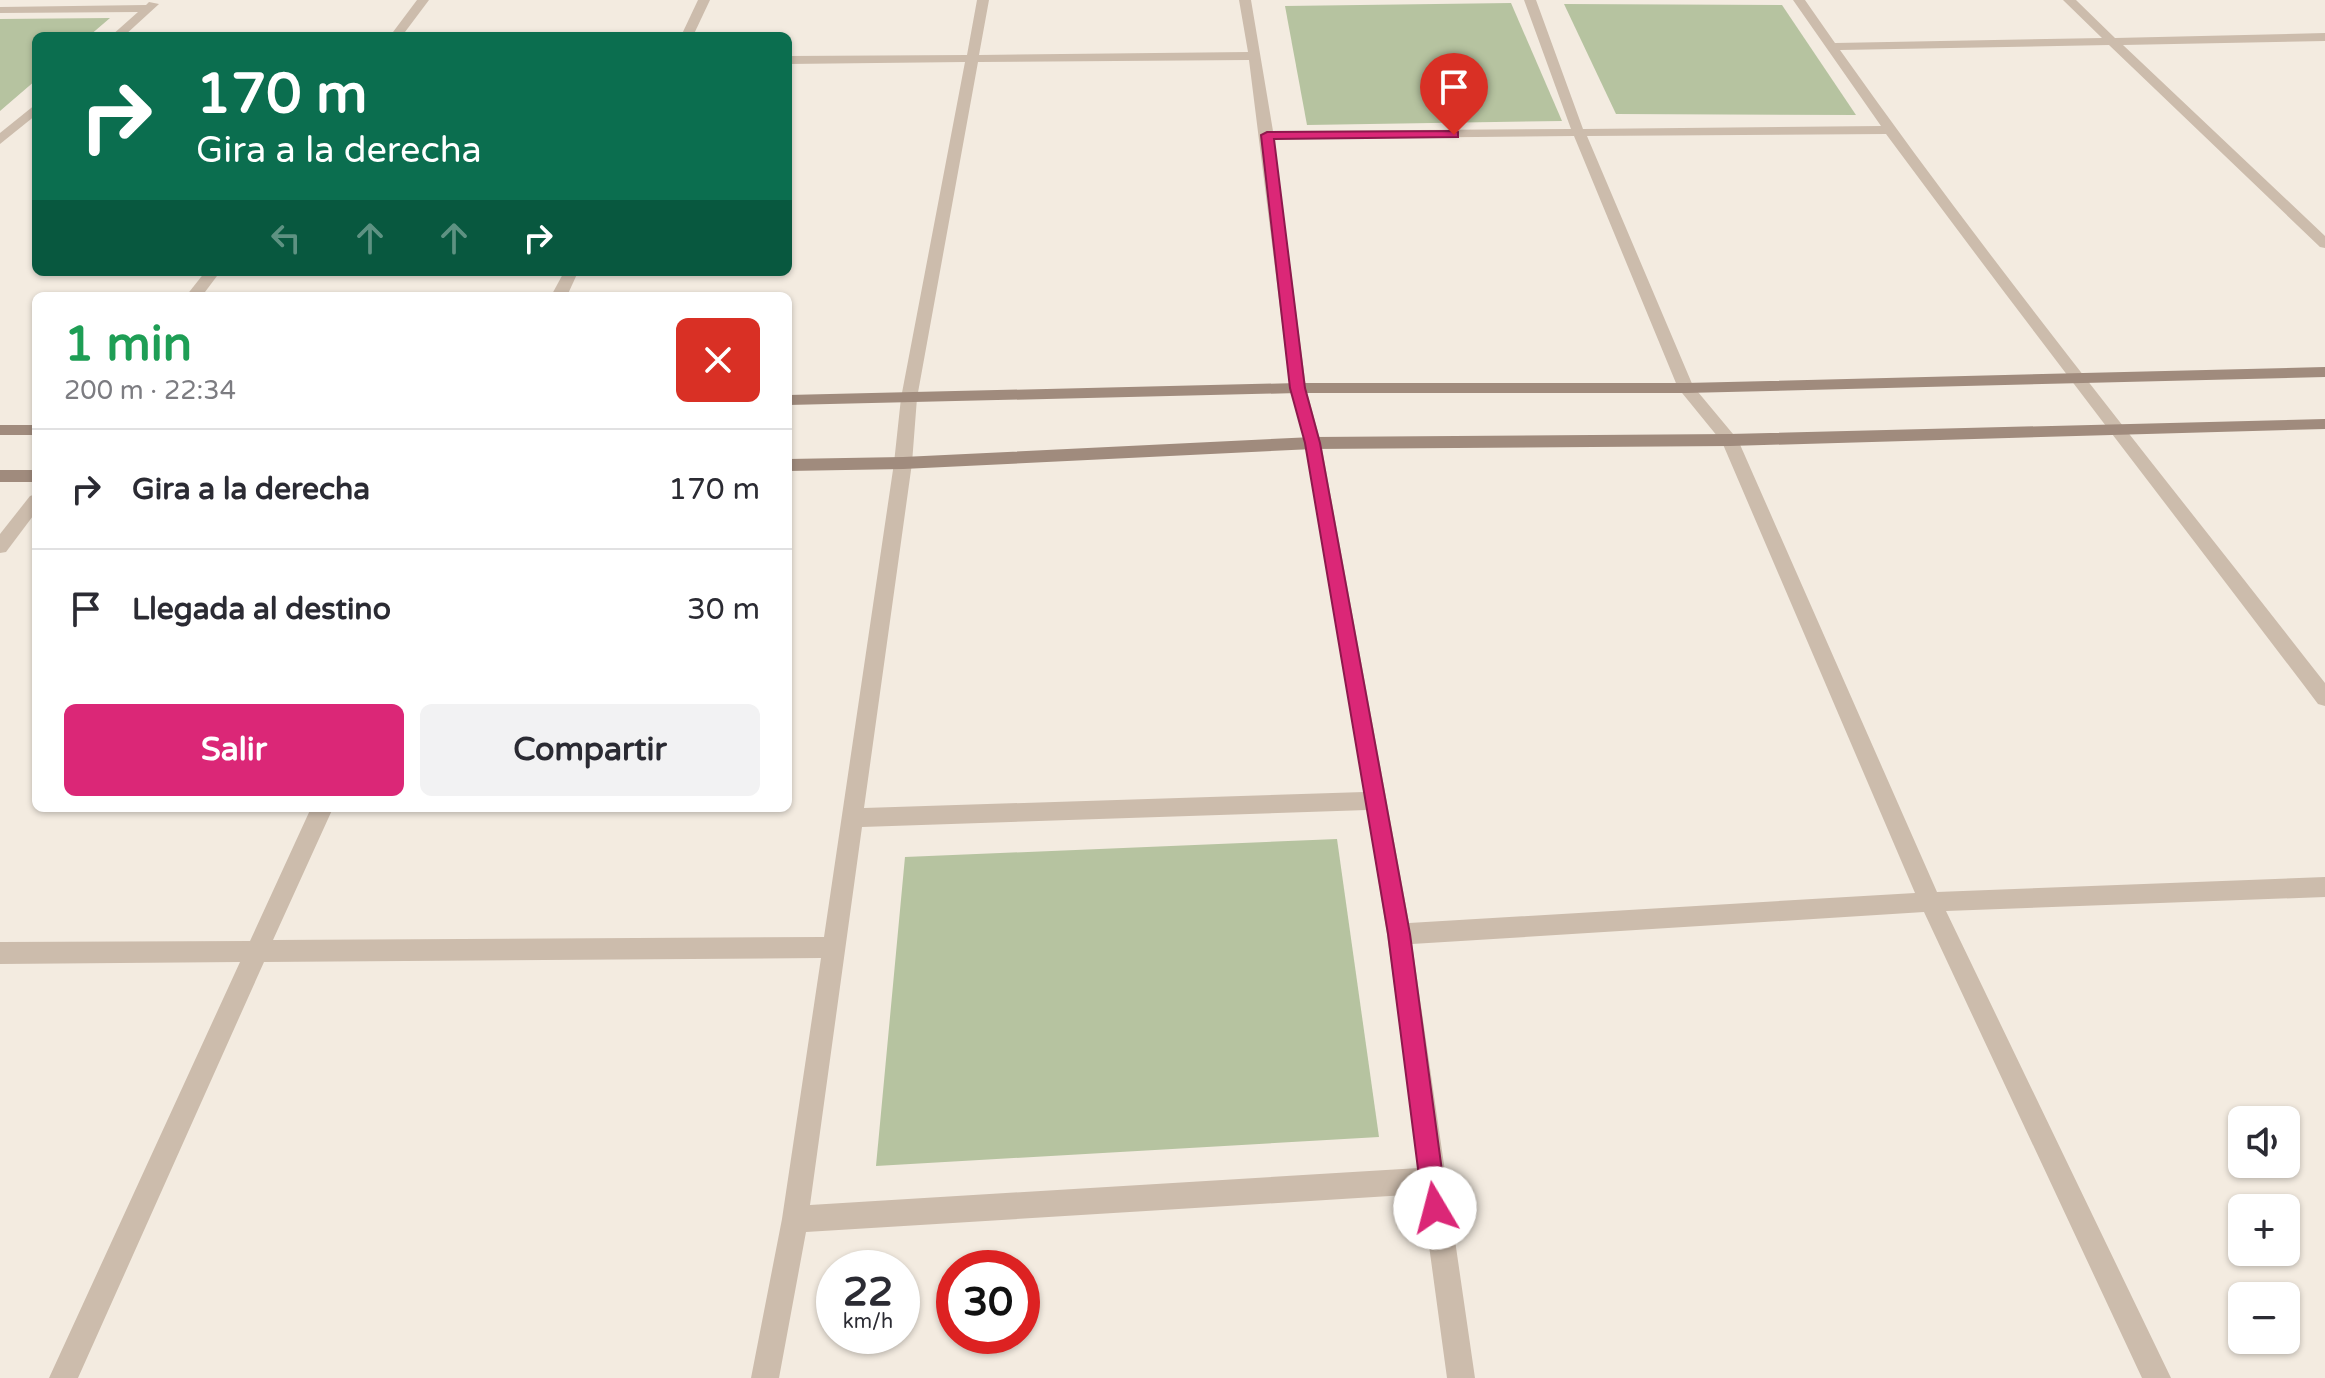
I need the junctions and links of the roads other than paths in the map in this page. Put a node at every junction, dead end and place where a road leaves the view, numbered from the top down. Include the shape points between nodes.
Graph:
1 (423, 0) edge
2 (704, 0) edge
3 (983, 0) edge
4 (1245, 0) edge
5 (1530, 0) edge
6 (1799, 0) edge
7 (2069, 0) edge
8 (153, 4) edge
9 (0, 10) edge
10 (122, 32) edge
11 (399, 32) edge
12 (689, 32) edge
13 (2325, 37) edge
14 (2111, 39) junction
15 (1834, 47) junction
16 (1254, 56) junction
17 (973, 58) junction
18 (792, 60) edge
19 (32, 112) edge
20 (1890, 130) junction
21 (1579, 134) junction
22 (1267, 135) junction
23 (0, 140) edge
24 (2325, 244) edge
25 (210, 276) edge
26 (197, 292) edge
27 (2325, 372) edge
28 (2074, 377) junction
29 (1298, 388) junction
30 (1686, 388) junction
31 (909, 398) junction
32 (792, 400) edge
33 (2325, 424) edge
34 (0, 430) edge
35 (32, 430) edge
36 (2119, 430) junction
37 (1730, 440) junction
38 (1313, 443) junction
39 (903, 463) junction
40 (792, 465) edge
41 (0, 476) edge
42 (32, 476) edge
43 (32, 505) edge
44 (0, 547) edge
45 (2325, 698) edge
46 (1376, 801) junction
47 (320, 812) edge
48 (851, 818) junction
49 (2325, 887) edge
50 (1930, 902) junction
51 (1399, 934) junction
52 (832, 947) junction
53 (257, 951) junction
54 (0, 953) edge
55 (1431, 1180) junction
56 (795, 1219) junction
57 (63, 1378) edge
58 (765, 1378) edge
59 (1461, 1378) edge
60 (2157, 1378) edge

1 - 11 street
2 - 12 street
3 - 17 street
4 - 16 street
5 - 21 street
6 - 15 street
7 - 14 street
8 - 9 street
8 - 10 street
13 - 14 street
14 - 15 street
14 - 24 street
15 - 20 street
16 - 17 street
16 - 22 street
17 - 18 street
17 - 31 street
19 - 23 street
20 - 21 street
20 - 28 street
21 - 22 street
21 - 30 street
22 - 29 street
25 - 26 street
27 - 28 street
28 - 30 street
28 - 36 street
29 - 30 street
29 - 31 street
29 - 38 street
30 - 37 street
31 - 32 street
31 - 39 street
33 - 36 street
34 - 35 street
36 - 37 street
36 - 45 street
37 - 38 street
37 - 50 street
38 - 39 street
38 - 46 street
39 - 40 street
39 - 48 street
41 - 42 street
43 - 44 street
46 - 48 street
46 - 51 street
47 - 53 street
48 - 52 street
49 - 50 street
50 - 51 street
50 - 60 street
51 - 55 street
52 - 53 street
52 - 56 street
53 - 54 street
53 - 57 street
55 - 56 street
55 - 59 street
56 - 58 street

